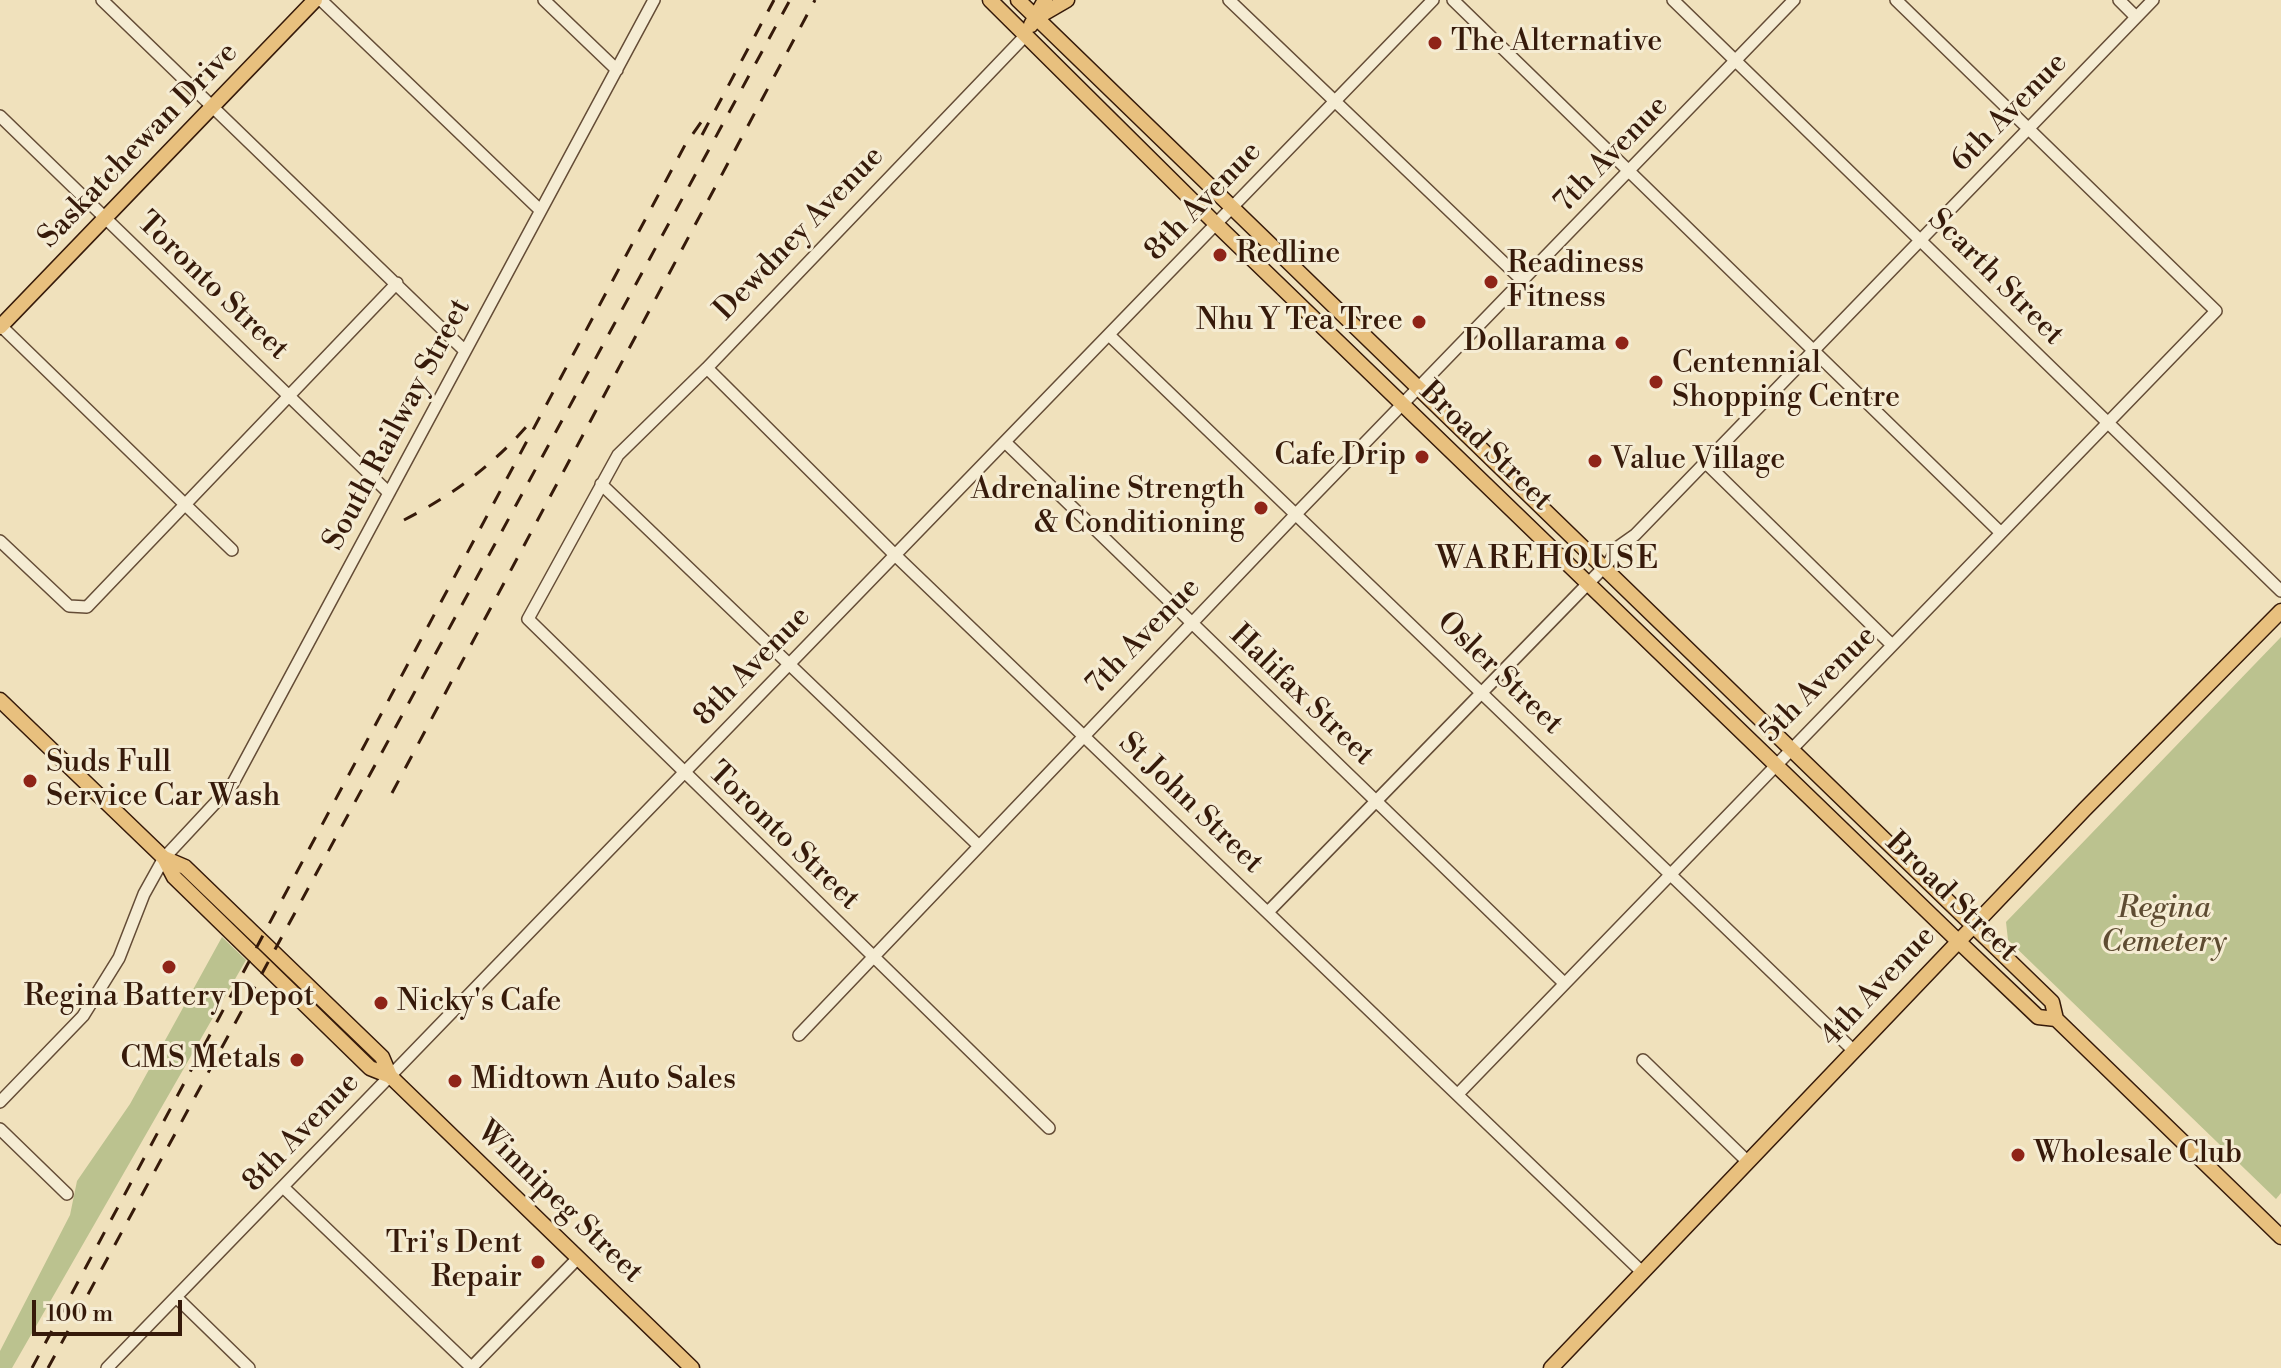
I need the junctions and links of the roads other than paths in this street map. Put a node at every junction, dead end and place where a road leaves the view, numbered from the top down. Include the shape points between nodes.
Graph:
1 (102, 0) edge
2 (315, 0) edge
3 (321, 0) edge
4 (544, 0) edge
5 (654, 0) edge
6 (990, 0) edge
7 (1018, 0) edge
8 (1045, 0) edge
9 (1067, 0) edge
10 (1229, 0) edge
11 (1433, 0) edge
12 (1453, 0) edge
13 (1673, 0) edge
14 (1794, 0) edge
15 (1896, 0) edge
16 (2119, 0) edge
17 (2153, 0) edge
18 (2136, 17) junction
19 (1036, 18) junction
20 (1025, 36) junction
21 (1736, 61) junction
22 (617, 70) junction
23 (1335, 101) junction
24 (213, 107) junction
25 (0, 116) edge
26 (2030, 127) junction
27 (1631, 171) junction
28 (1232, 208) junction
29 (540, 210) junction
30 (106, 219) junction
31 (1216, 224) junction
32 (1921, 238) junction
33 (1524, 282) junction
34 (397, 283) junction
35 (0, 326) edge
36 (1109, 335) junction
37 (1814, 349) junction
38 (465, 351) junction
39 (707, 368) junction
40 (1418, 389) junction
41 (290, 395) junction
42 (1403, 404) junction
43 (2108, 423) junction
44 (1005, 442) junction
45 (1705, 462) junction
46 (601, 484) junction
47 (389, 493) junction
48 (184, 506) junction
49 (1296, 514) junction
50 (2000, 532) junction
51 (0, 541) edge
52 (232, 550) dead end
53 (895, 555) junction
54 (1606, 565) junction
55 (1589, 582) junction
56 (2281, 591) edge
57 (2281, 611) edge
58 (1192, 623) junction
59 (1892, 645) junction
60 (790, 664) junction
61 (1482, 691) junction
62 (0, 700) edge
63 (1083, 736) junction
64 (1789, 750) junction
65 (1774, 764) junction
66 (683, 774) junction
67 (1375, 802) junction
68 (978, 845) junction
69 (164, 858) junction
70 (1670, 872) junction
71 (1268, 912) junction
72 (1973, 925) junction
73 (1958, 941) junction
74 (872, 956) junction
75 (1564, 983) junction
76 (2056, 1019) junction
77 (799, 1035) dead end
78 (1854, 1051) junction
79 (1643, 1060) dead end
80 (390, 1076) junction
81 (1458, 1094) junction
82 (0, 1102) edge
83 (1049, 1128) dead end
84 (0, 1129) edge
85 (1748, 1162) junction
86 (283, 1187) junction
87 (67, 1194) dead end
88 (2281, 1237) edge
89 (578, 1258) junction
90 (1642, 1272) junction
91 (176, 1297) junction
92 (107, 1368) edge
93 (249, 1368) edge
94 (472, 1368) edge
95 (692, 1368) edge
96 (1551, 1368) edge

1 - 24 street
2 - 24 main road, Saskatchewan Drive
3 - 29 street
4 - 22 street
5 - 22 street, South Railway Street
6 - 20 main road, Broad Street
7 - 19 main road, Broad Street
8 - 19 main road, Dewdney Avenue
9 - 19 main road, Dewdney Avenue
10 - 23 street
11 - 23 street, 8th Avenue
12 - 27 street
13 - 21 street, Scarth Street
14 - 21 street, 7th Avenue
15 - 26 street
16 - 18 street
17 - 18 street, 6th Avenue
18 - 26 street, 6th Avenue
19 - 20 main road, Dewdney Avenue
19 - 28 main road, Broad Street
20 - 31 main road, Broad Street
20 - 39 street, Dewdney Avenue
21 - 27 street, 7th Avenue
21 - 32 street, Scarth Street
22 - 29 street, South Railway Street
23 - 28 street, 8th Avenue
23 - 33 street
24 - 30 main road, Saskatchewan Drive
24 - 34 street
25 - 30 street, Toronto Street
26 - 32 street, 6th Avenue
26 - 43 street, 5th Avenue via 2216,311
27 - 33 street, 7th Avenue
27 - 37 street
28 - 31 street, 8th Avenue
28 - 40 main road, Broad Street
29 - 38 street, South Railway Street
30 - 35 main road, Saskatchewan Drive
30 - 41 street, Toronto Street
31 - 36 street, 8th Avenue
31 - 42 main road, Broad Street
32 - 37 street, 6th Avenue
32 - 43 street, Scarth Street
33 - 40 street, 7th Avenue
34 - 38 street
34 - 41 street
35 - 48 street
36 - 44 street, 8th Avenue
36 - 49 street, Osler Street
37 - 45 street, 6th Avenue
37 - 50 street
38 - 47 street, South Railway Street
39 - 46 street, Dewdney Avenue via 618,455
39 - 53 street, St John Street
40 - 42 street, 7th Avenue
40 - 54 main road, Broad Street
41 - 47 street, Toronto Street
41 - 48 street
42 - 49 street, 7th Avenue
42 - 55 main road, Broad Street
43 - 50 street, 5th Avenue
43 - 56 street, Scarth Street
44 - 53 street, 8th Avenue
44 - 58 street, Halifax Street
45 - 54 street, 6th Avenue via 1618,559
45 - 59 street
46 - 60 street
46 - 66 street, Toronto Street via 528,619
47 - 69 street, South Railway Street via 232,785
48 - 51 street via 87,607 69,606
48 - 52 street
49 - 58 street, 7th Avenue
49 - 61 street, Osler Street
50 - 59 street, 5th Avenue
53 - 60 street, 8th Avenue
53 - 63 street, St John Street
54 - 55 street, 6th Avenue
54 - 64 main road, Broad Street
55 - 61 street, 6th Avenue
55 - 65 main road, Broad Street
57 - 72 main road, 4th Avenue
58 - 63 street, 7th Avenue
58 - 67 street, Halifax Street
59 - 64 street, 5th Avenue
60 - 66 street, 8th Avenue
60 - 68 street
61 - 67 street, 6th Avenue
61 - 70 street, Osler Street
62 - 69 main road, Winnipeg Street
63 - 68 street, 7th Avenue
63 - 71 street, St John Street
64 - 65 street, 5th Avenue
64 - 72 main road, Broad Street
65 - 70 street, 5th Avenue
65 - 73 main road, Broad Street
66 - 74 street, Toronto Street
66 - 80 street, 8th Avenue
67 - 71 street, 6th Avenue
67 - 75 street, Halifax Street
68 - 74 street, 7th Avenue
69 - 80 main road, Winnipeg Street via 185,867 371,1046
69 - 82 street via 103,987 83,1016
70 - 75 street, 5th Avenue
70 - 78 street, Osler Street
71 - 81 street, St John Street
72 - 73 main road, 4th Avenue
72 - 76 main road, Broad Street via 2052,1002
73 - 76 main road, Broad Street via 2038,1017
73 - 78 main road, 4th Avenue
74 - 77 street, 7th Avenue
74 - 83 street, Toronto Street
75 - 81 street, 5th Avenue
76 - 88 main road, Broad Street
78 - 85 main road, 4th Avenue
79 - 85 street
80 - 86 street, 8th Avenue
80 - 89 main road, Winnipeg Street
81 - 90 street, St John Street
84 - 87 street
85 - 90 main road, 4th Avenue
86 - 91 street, 8th Avenue
86 - 94 street
89 - 94 street
89 - 95 main road, Winnipeg Street
90 - 96 main road, 4th Avenue
91 - 92 street, 8th Avenue
91 - 93 street

